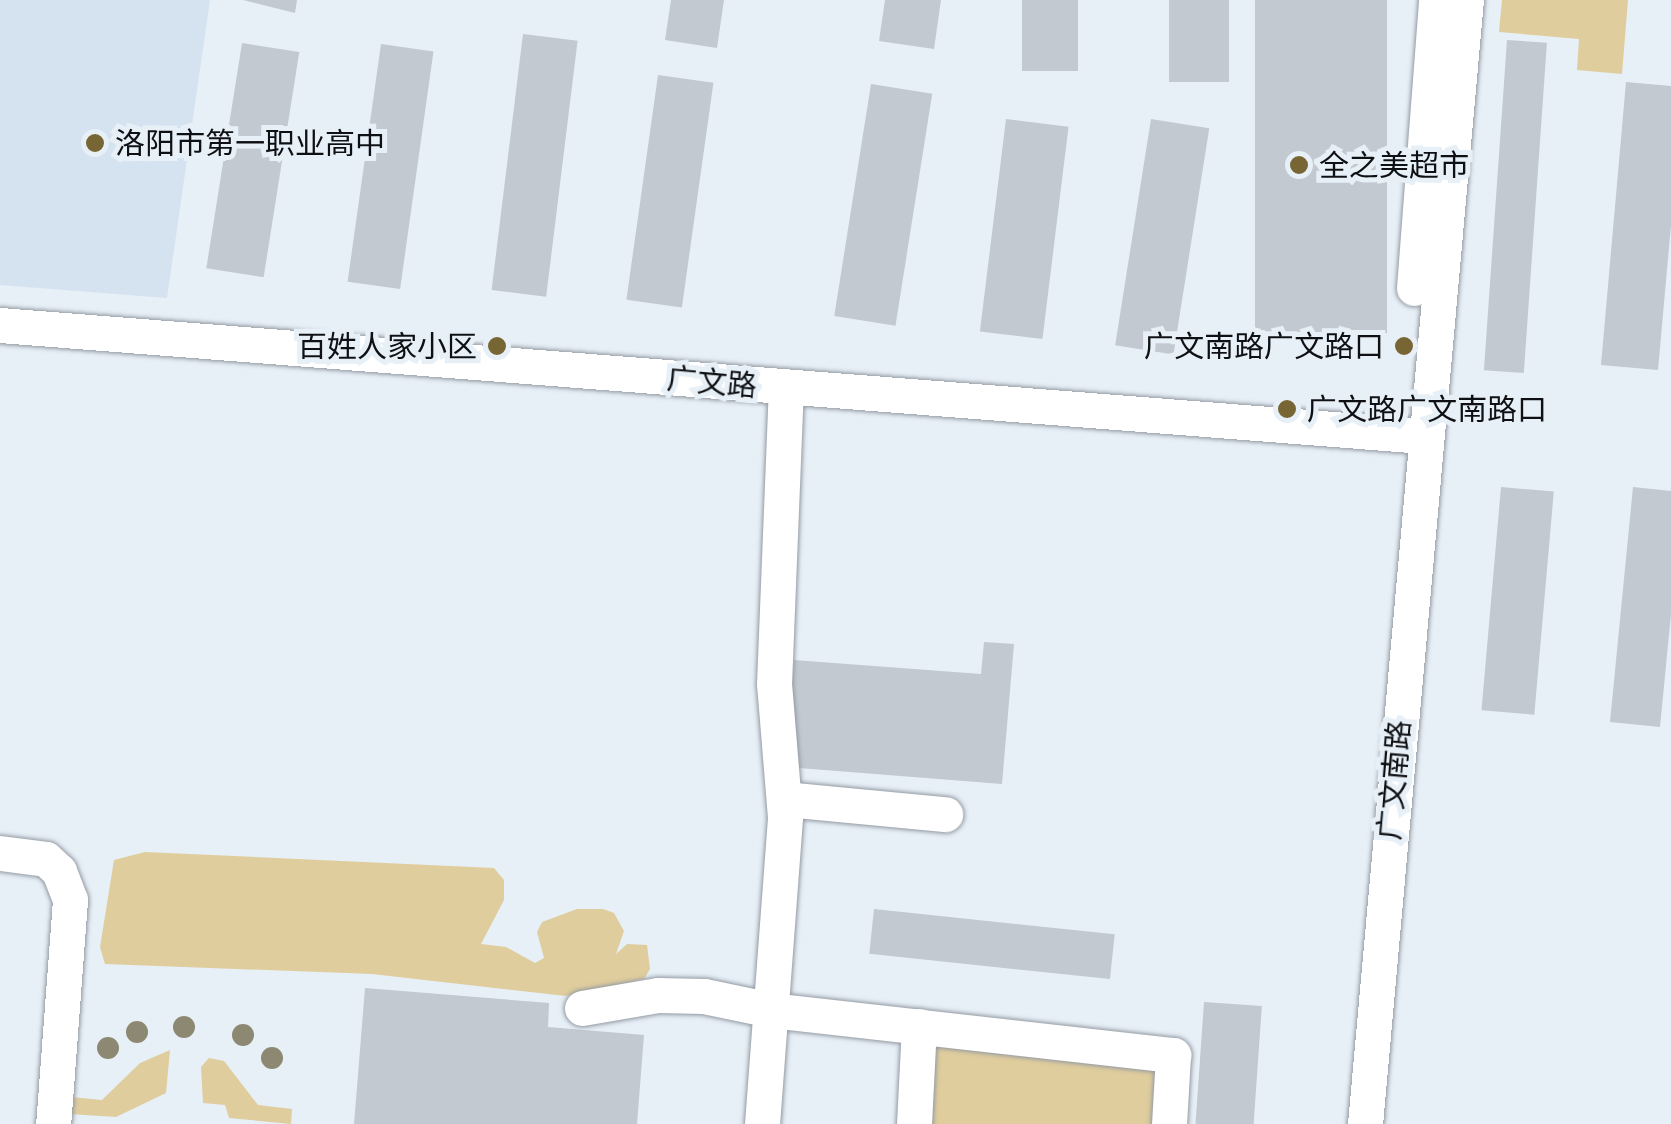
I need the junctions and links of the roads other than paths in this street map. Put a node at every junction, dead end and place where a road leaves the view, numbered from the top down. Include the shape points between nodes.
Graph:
1 (1436, 0) edge
2 (1466, 0) edge
3 (0, 325) edge
4 (786, 388) junction
5 (1424, 436) junction
6 (785, 799) junction
7 (945, 814) dead end
8 (0, 854) edge
9 (582, 1008) dead end
10 (771, 1010) junction
11 (920, 1026) junction
12 (53, 1124) edge
13 (762, 1124) edge
14 (914, 1124) edge
15 (1169, 1124) edge
16 (1364, 1124) edge

1 - 5 street, 广文南路 via 1407,382
2 - 5 street, 广文南路
3 - 4 street, 广文路
4 - 5 street, 广文路
4 - 6 street via 774,684
5 - 16 street, 广文南路
6 - 7 street
6 - 10 street
8 - 12 street via 46,859 70,900
9 - 10 street via 689,996
10 - 11 street
10 - 13 street
11 - 14 street
11 - 15 street via 1173,1054

